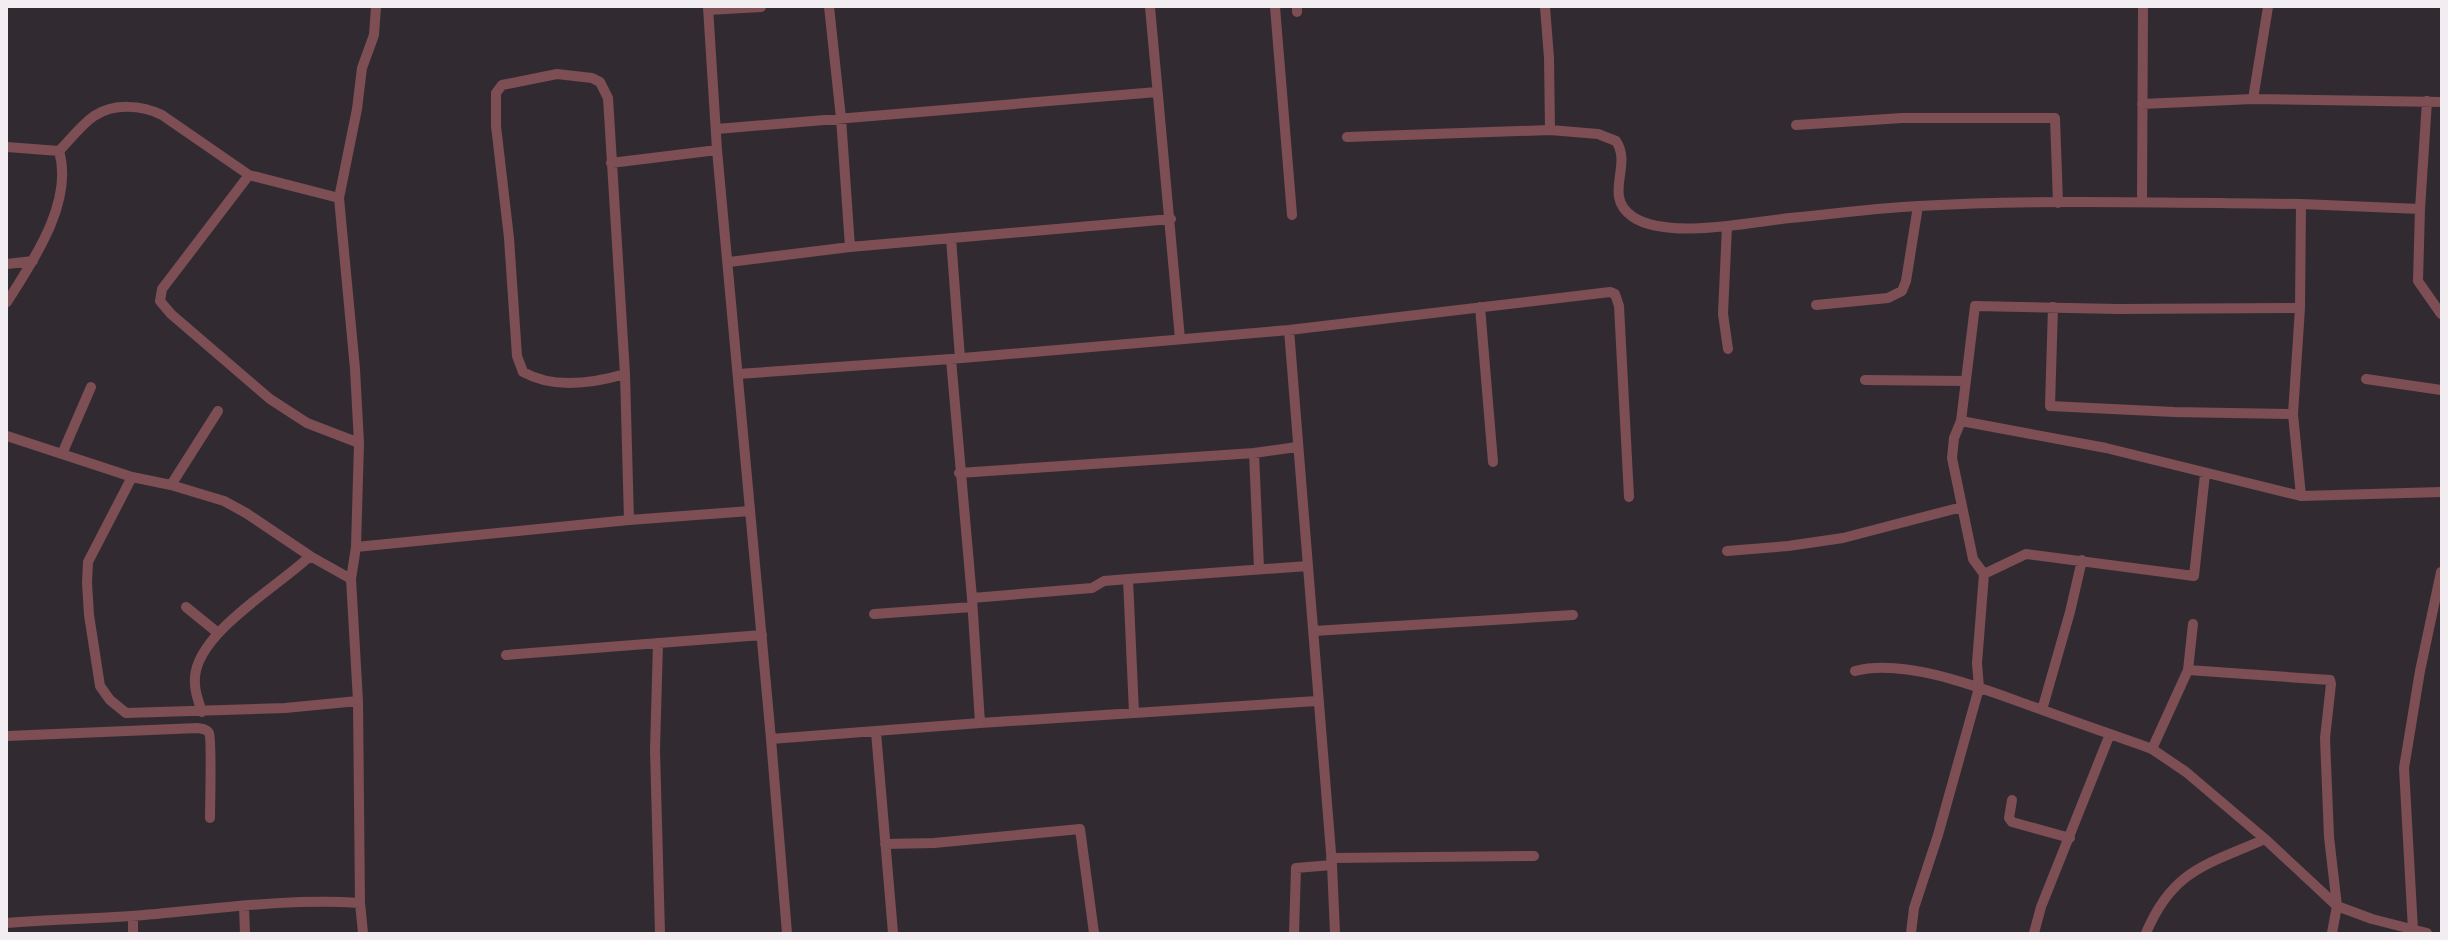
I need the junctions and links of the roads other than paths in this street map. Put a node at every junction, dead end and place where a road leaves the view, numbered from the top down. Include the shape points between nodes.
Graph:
1 (376, 7) edge
2 (761, 7) edge
3 (830, 7) edge
4 (1150, 7) edge
5 (1275, 7) edge
6 (1545, 7) edge
7 (2143, 7) edge
8 (2268, 7) edge
9 (708, 8) edge
10 (1157, 92) junction
11 (2253, 99) junction
12 (2428, 100) junction
13 (2441, 102) edge
14 (2142, 104) junction
15 (842, 118) junction
16 (1796, 124) dead end
17 (717, 129) junction
18 (1550, 130) junction
19 (1347, 137) dead end
20 (7, 147) edge
21 (717, 150) junction
22 (59, 151) junction
23 (611, 163) junction
24 (249, 175) junction
25 (339, 198) junction
26 (2142, 202) junction
27 (2058, 203) junction
28 (2301, 204) junction
29 (1918, 206) junction
30 (2420, 208) junction
31 (1292, 215) dead end
32 (1171, 219) junction
33 (1727, 226) junction
34 (951, 238) junction
35 (850, 247) junction
36 (33, 261) junction
37 (728, 262) junction
38 (7, 264) edge
39 (7, 302) edge
40 (1816, 305) dead end
41 (2053, 307) junction
42 (1480, 308) junction
43 (2300, 308) junction
44 (2441, 314) edge
45 (1289, 330) junction
46 (1180, 339) junction
47 (1728, 349) dead end
48 (955, 358) junction
49 (626, 374) junction
50 (738, 374) junction
51 (1865, 380) dead end
52 (2366, 380) dead end
53 (1966, 381) junction
54 (92, 387) dead end
55 (2441, 390) edge
56 (218, 411) dead end
57 (2294, 414) junction
58 (1961, 421) junction
59 (7, 436) edge
60 (359, 443) junction
61 (1297, 447) junction
62 (1254, 453) junction
63 (62, 454) junction
64 (1493, 462) dead end
65 (959, 473) junction
66 (2205, 474) junction
67 (132, 477) junction
68 (171, 485) junction
69 (2441, 492) edge
70 (2301, 496) junction
71 (1629, 497) dead end
72 (1962, 507) junction
73 (750, 511) junction
74 (629, 520) junction
75 (356, 547) junction
76 (1727, 551) dead end
77 (310, 556) junction
78 (2082, 560) junction
79 (1308, 566) junction
80 (1259, 568) junction
81 (2441, 572) edge
82 (1984, 574) junction
83 (351, 579) junction
84 (1128, 579) junction
85 (972, 602) junction
86 (186, 607) dead end
87 (874, 614) dead end
88 (1573, 615) dead end
89 (2193, 624) dead end
90 (1314, 631) junction
91 (218, 633) junction
92 (762, 635) junction
93 (658, 643) junction
94 (506, 655) dead end
95 (2188, 670) junction
96 (1855, 671) dead end
97 (1979, 688) junction
98 (358, 701) junction
99 (1317, 702) junction
100 (2042, 710) junction
101 (202, 712) junction
102 (1134, 713) junction
103 (980, 723) junction
104 (876, 732) junction
105 (2110, 734) junction
106 (7, 736) edge
107 (772, 739) junction
108 (2152, 749) junction
109 (2012, 800) dead end
110 (210, 818) dead end
111 (2070, 838) junction
112 (2265, 839) junction
113 (884, 844) junction
114 (1534, 856) dead end
115 (1331, 861) junction
116 (360, 903) junction
117 (244, 906) junction
118 (2337, 906) junction
119 (133, 916) junction
120 (10, 923) edge
121 (2413, 930) junction
122 (13, 933) edge
123 (133, 933) edge
124 (245, 933) edge
125 (363, 933) edge
126 (660, 933) edge
127 (787, 933) edge
128 (893, 933) edge
129 (1094, 933) edge
130 (1294, 933) edge
131 (1335, 933) edge
132 (1911, 933) edge
133 (2034, 933) edge
134 (2146, 933) edge
135 (2332, 933) edge
136 (2427, 933) edge

1 - 25 street via 374,36 362,68 357,109
2 - 9 street
3 - 15 street
4 - 10 street
5 - 31 street
6 - 18 street
7 - 14 street
8 - 11 street
9 - 17 street
10 - 15 street
10 - 32 street
11 - 12 street
11 - 14 street
12 - 13 street
12 - 30 street
14 - 26 street
15 - 17 street
15 - 35 street
16 - 27 street via 1902,118 2055,118
17 - 21 street
18 - 19 street
18 - 33 street via 1598,134 1616,141 1622,156 1618,200 1632,216 1645,223 1684,228
20 - 22 street
21 - 23 street
21 - 37 street
22 - 24 street via 94,116 120,108 149,108
22 - 36 street via 63,175 54,213
23 - 49 street
23 - 49 street via 608,98 600,82 592,78 557,74 502,85 496,93 496,126 509,238 517,356 523,372 540,380 580,382
24 - 25 street
24 - 60 street via 162,289 160,301 171,314 270,399 307,423
25 - 60 street
26 - 27 street
26 - 28 street
27 - 29 street
28 - 30 street
28 - 43 street
29 - 33 street
29 - 40 street via 1906,281 1902,290 1888,298
30 - 44 street via 2418,281
32 - 34 street
32 - 46 street
33 - 47 street via 1723,314
34 - 35 street
34 - 48 street
35 - 37 street
36 - 38 street
36 - 39 street
37 - 50 street
41 - 43 street
41 - 53 street via 1975,306
41 - 57 street via 2050,406
42 - 45 street
42 - 64 street
42 - 71 street via 1610,292 1615,294 1619,306
43 - 57 street
45 - 46 street
45 - 61 street
46 - 48 street
48 - 50 street
48 - 65 street
49 - 74 street
50 - 73 street
51 - 53 street
52 - 55 street
53 - 58 street
54 - 63 street
56 - 68 street
57 - 70 street
58 - 66 street via 2106,448
58 - 72 street via 1954,438 1952,458
59 - 63 street
60 - 75 street
61 - 62 street
61 - 79 street
62 - 65 street
62 - 80 street
63 - 67 street
65 - 85 street
66 - 70 street
66 - 78 street via 2194,576
67 - 68 street
67 - 101 street via 88,562 89,616 100,686 110,700 126,713
68 - 77 street via 224,501
69 - 70 street
72 - 76 street via 1843,538
72 - 82 street via 1973,559
73 - 74 street
73 - 92 street
74 - 75 street
75 - 83 street
77 - 83 street
77 - 91 street
78 - 82 street via 2026,554
78 - 100 street
79 - 80 street
79 - 90 street
80 - 84 street
81 - 121 street via 2420,671 2404,768
82 - 97 street via 1977,663
83 - 98 street
84 - 85 street via 1104,582 1092,588
84 - 102 street
85 - 87 street
85 - 103 street
86 - 91 street
88 - 90 street
89 - 95 street
90 - 99 street
91 - 101 street via 202,655 195,675 195,690
92 - 93 street
92 - 107 street
93 - 94 street
93 - 126 street via 655,750
95 - 108 street
95 - 118 street via 2330,680 2325,738 2329,837
96 - 97 street via 1891,668 1947,678
97 - 100 street
97 - 132 street via 1938,835 1914,908
98 - 101 street
98 - 116 street
99 - 102 street
99 - 115 street
100 - 105 street
102 - 103 street
103 - 104 street
104 - 107 street
104 - 113 street
105 - 108 street
105 - 111 street
106 - 110 street via 205,729 209,733 211,744
107 - 127 street
108 - 112 street via 2186,772
109 - 111 street via 2009,818 2012,822
111 - 133 street via 2041,907
112 - 118 street
112 - 134 street via 2203,865 2175,885 2155,912
113 - 128 street
113 - 129 street via 934,843 1080,829
114 - 115 street
115 - 130 street via 1296,868
115 - 131 street
116 - 117 street
116 - 125 street
117 - 119 street
117 - 124 street
118 - 121 street
118 - 135 street
119 - 120 street
119 - 123 street
120 - 122 street
121 - 136 street

